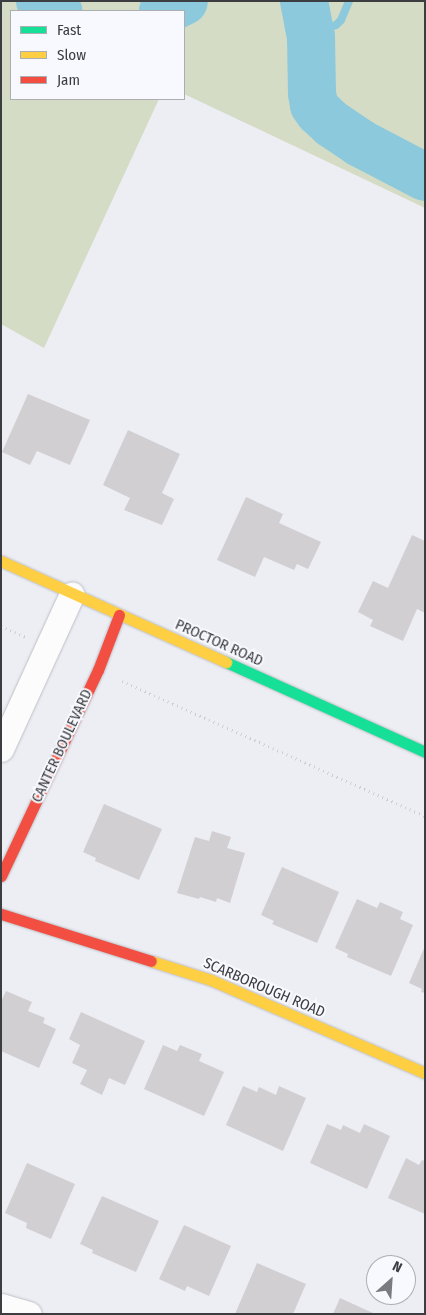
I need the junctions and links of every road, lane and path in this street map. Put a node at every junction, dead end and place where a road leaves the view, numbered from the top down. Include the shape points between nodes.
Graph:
1 (1, 561) edge
2 (72, 594) junction
3 (119, 615) junction
4 (1, 626) edge
5 (48, 647) junction
6 (98, 670) junction
7 (1, 749) edge
8 (425, 752) edge
9 (425, 816) edge
10 (1, 876) edge
11 (1, 914) edge
12 (425, 1073) edge
13 (1, 1306) edge
14 (29, 1314) edge

1 - 2 street, PROCTOR ROAD
2 - 3 street, PROCTOR ROAD
2 - 5 street
3 - 6 street, CANTER BOULEVARD
3 - 8 street, PROCTOR ROAD
4 - 5 path
5 - 7 street
6 - 9 path
6 - 10 street, CANTER BOULEVARD
11 - 12 street, SCARBOROUGH ROAD via 211,980
13 - 14 street

